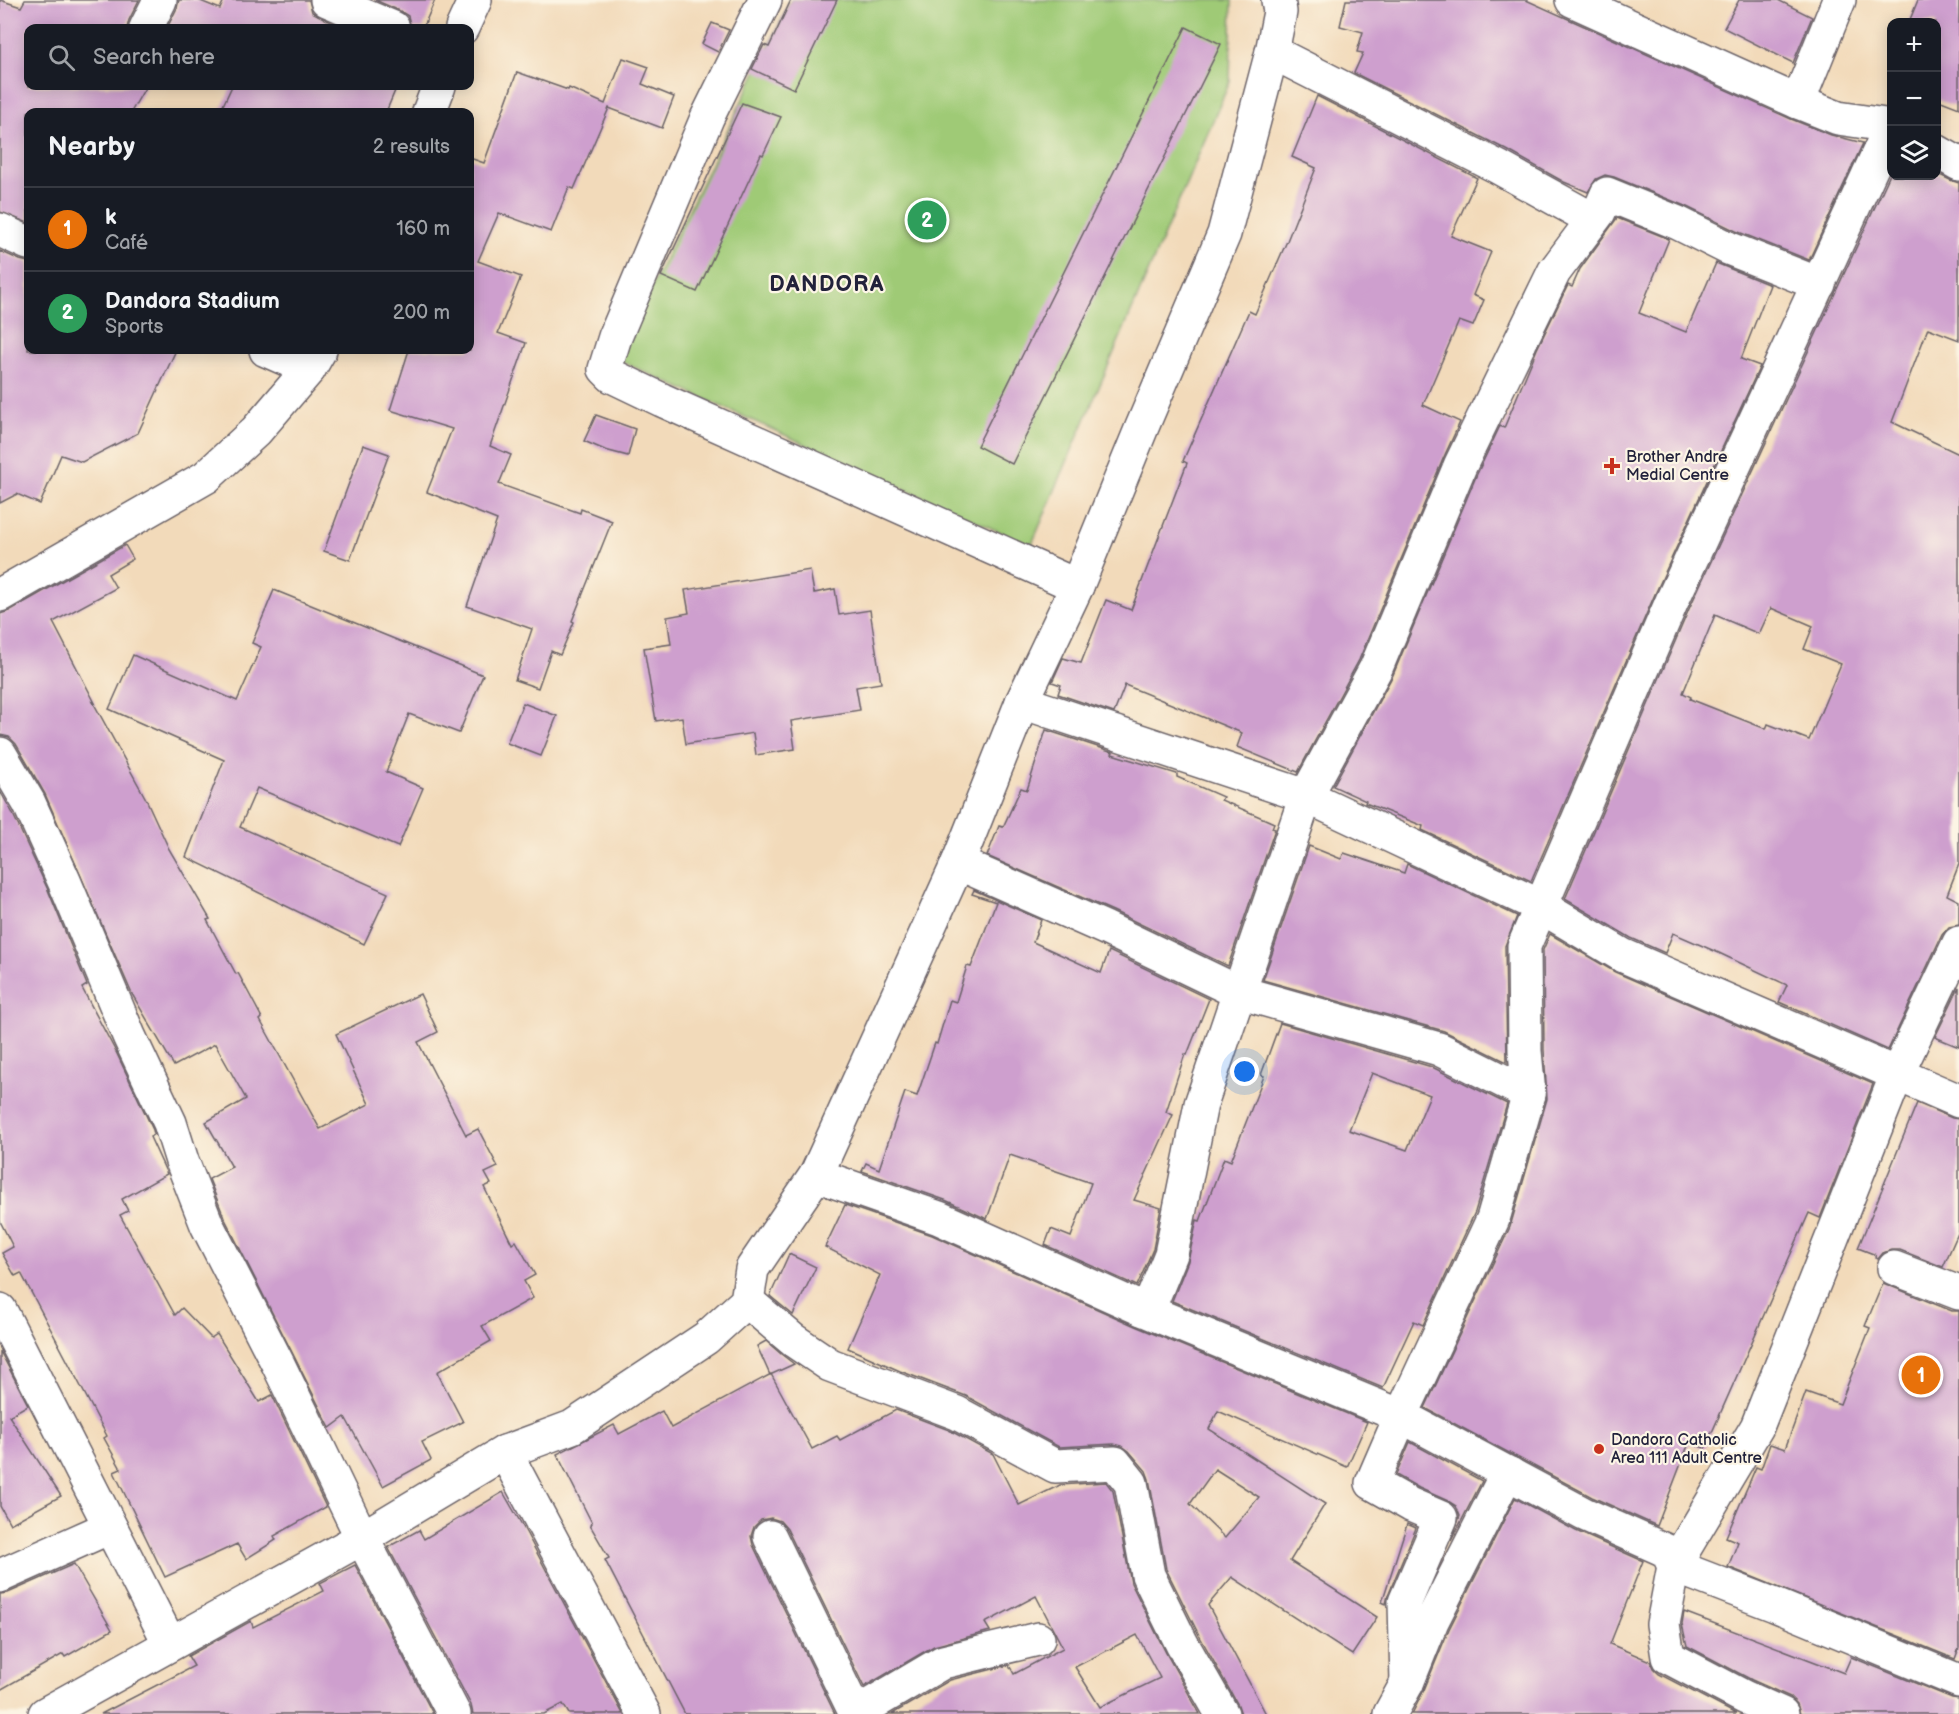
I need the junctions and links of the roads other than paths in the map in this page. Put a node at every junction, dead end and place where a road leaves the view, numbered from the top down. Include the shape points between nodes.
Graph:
1 (160, 0) edge
2 (327, 0) edge
3 (474, 0) edge
4 (765, 0) edge
5 (1278, 0) edge
6 (1572, 0) edge
7 (1839, 0) edge
8 (148, 24) edge
9 (384, 24) edge
10 (464, 24) edge
11 (1272, 52) junction
12 (437, 90) edge
13 (1798, 102) junction
14 (431, 108) edge
15 (1887, 125) edge
16 (1887, 135) edge
17 (1941, 154) edge
18 (1959, 164) edge
19 (1592, 219) junction
20 (0, 230) edge
21 (24, 241) edge
22 (1819, 284) junction
23 (287, 354) edge
24 (314, 359) edge
25 (1077, 586) junction
26 (0, 596) edge
27 (1022, 702) junction
28 (0, 754) edge
29 (1306, 796) junction
30 (958, 862) junction
31 (1540, 906) junction
32 (1959, 943) edge
33 (1238, 992) junction
34 (1897, 1074) junction
35 (1529, 1094) junction
36 (1959, 1101) edge
37 (816, 1175) junction
38 (1893, 1268) dead end
39 (1959, 1293) edge
40 (747, 1301) junction
41 (1142, 1309) junction
42 (0, 1310) edge
43 (1401, 1416) junction
44 (504, 1452) junction
45 (1510, 1474) junction
46 (110, 1527) junction
47 (770, 1537) dead end
48 (362, 1538) junction
49 (1674, 1566) junction
50 (0, 1576) edge
51 (1038, 1639) dead end
52 (170, 1644) junction
53 (1959, 1681) edge
54 (1407, 1683) junction
55 (1740, 1706) edge
56 (45, 1714) edge
57 (454, 1714) edge
58 (644, 1714) edge
59 (856, 1714) edge
60 (1222, 1714) edge
61 (1390, 1714) edge
62 (1782, 1714) edge

1 - 8 street
2 - 9 street
3 - 10 street
4 - 25 street via 707,118 605,369 662,400
5 - 11 street via 1280,12
6 - 13 street
7 - 13 street
11 - 19 street
11 - 25 street via 1224,234
12 - 14 street
13 - 15 street via 1838,118
16 - 22 street
17 - 18 street
19 - 22 street via 1607,194
19 - 29 street via 1554,272 1460,466 1376,668
20 - 21 street
22 - 31 street via 1672,601
23 - 24 street
24 - 26 street via 256,431 206,477
25 - 27 street
27 - 29 street
27 - 30 street
28 - 48 street via 29,802 65,883 170,1123 207,1225
29 - 31 street
29 - 33 street
30 - 33 street
30 - 37 street
31 - 34 street via 1622,955
31 - 35 street via 1524,946 1524,1051
32 - 34 street
33 - 35 street via 1439,1049
33 - 41 street via 1200,1104 1171,1254 1153,1298
34 - 36 street
34 - 49 street via 1757,1427
35 - 43 street via 1494,1219
37 - 40 street via 752,1269
37 - 41 street via 939,1218
38 - 39 street
40 - 44 street via 706,1338 572,1427
40 - 60 street via 830,1365 957,1413 1055,1466 1115,1463 1131,1483 1148,1575
41 - 43 street
42 - 46 street
43 - 45 street
43 - 54 street via 1372,1483 1441,1518 1405,1602
44 - 48 street
44 - 58 street
45 - 49 street via 1584,1514 1667,1551
45 - 54 street via 1432,1621
46 - 50 street
46 - 52 street
47 - 59 street
48 - 52 street
48 - 57 street
49 - 53 street
49 - 55 street via 1662,1624 1668,1657
51 - 59 street via 943,1662
52 - 56 street
54 - 61 street
55 - 62 street

